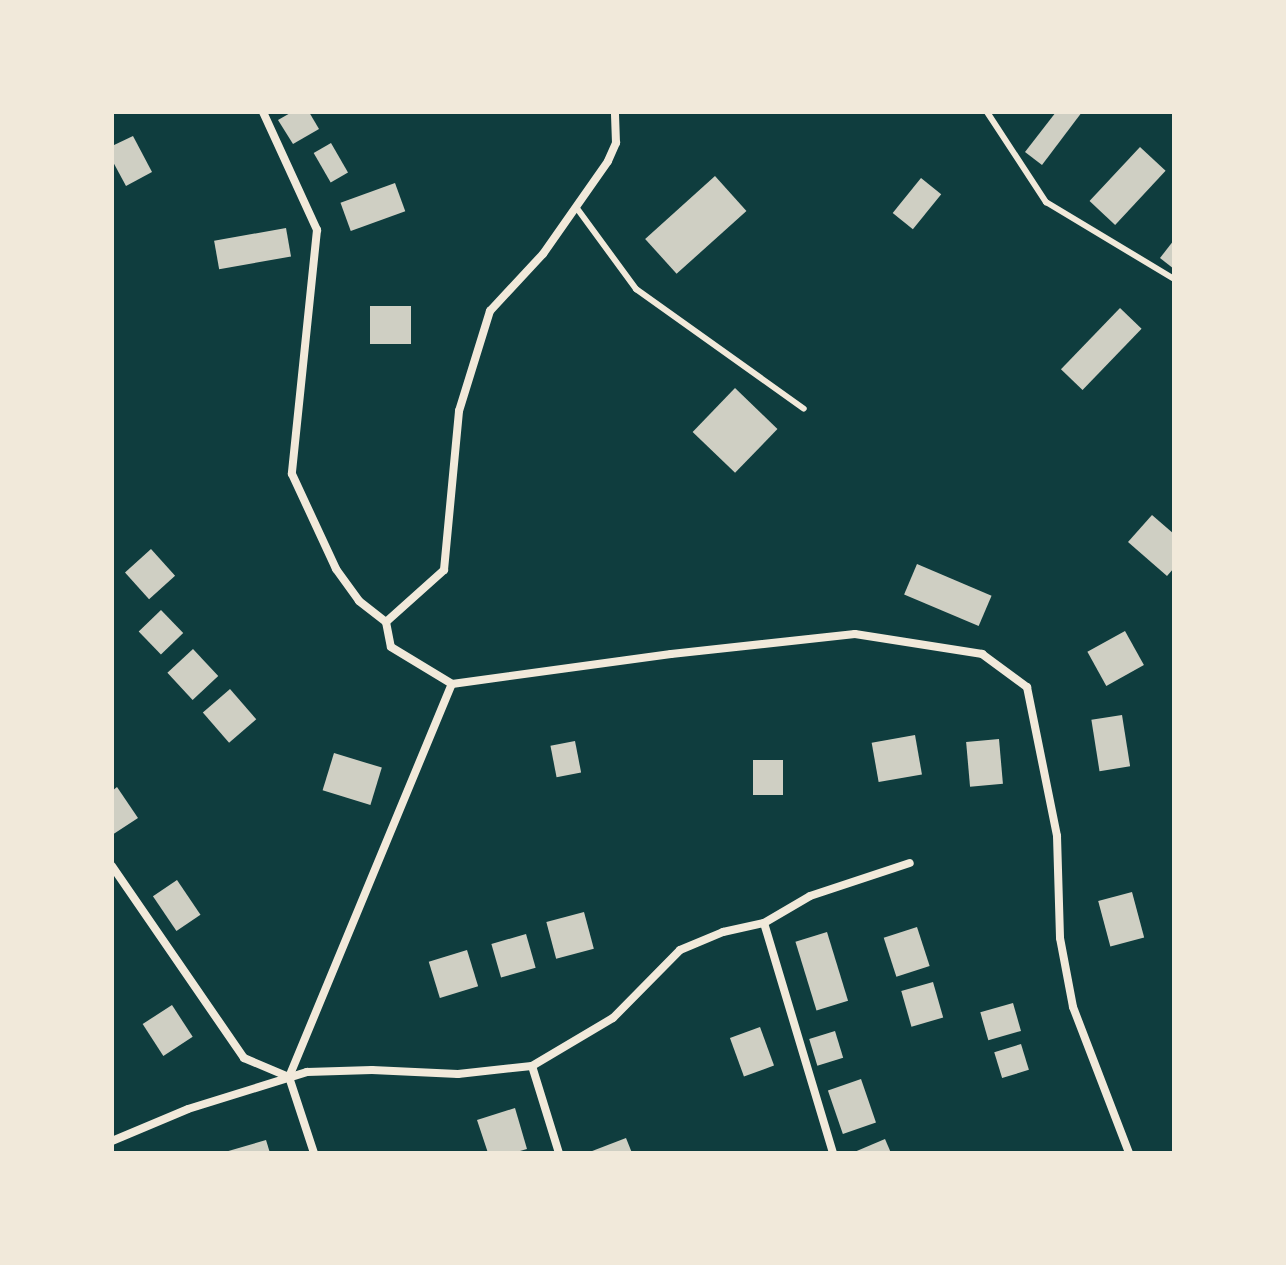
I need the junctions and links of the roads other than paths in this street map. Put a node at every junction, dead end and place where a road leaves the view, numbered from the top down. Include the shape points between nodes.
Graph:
1 (263, 112) edge
2 (615, 112) edge
3 (987, 112) edge
4 (576, 207) junction
5 (1174, 279) edge
6 (804, 409) dead end
7 (386, 622) junction
8 (452, 684) junction
9 (910, 863) dead end
10 (112, 866) edge
11 (764, 923) junction
12 (532, 1066) junction
13 (289, 1077) junction
14 (112, 1141) edge
15 (314, 1153) edge
16 (559, 1153) edge
17 (833, 1153) edge
18 (1129, 1153) edge

1 - 7 street via 317,230 292,474 336,569 359,601
2 - 4 street via 616,143
3 - 5 lane via 1046,202
4 - 6 lane via 636,289
4 - 7 street via 543,254 490,311 459,411 444,570
7 - 8 street via 391,647
8 - 13 street
8 - 18 street via 855,634 982,654 1027,687 1057,836 1060,938 1073,1007
9 - 11 street via 810,896
10 - 13 street via 244,1058
11 - 12 street via 680,950 613,1018
11 - 17 street
12 - 13 street via 458,1074 372,1070
12 - 16 street
13 - 14 street via 188,1109
13 - 15 street

